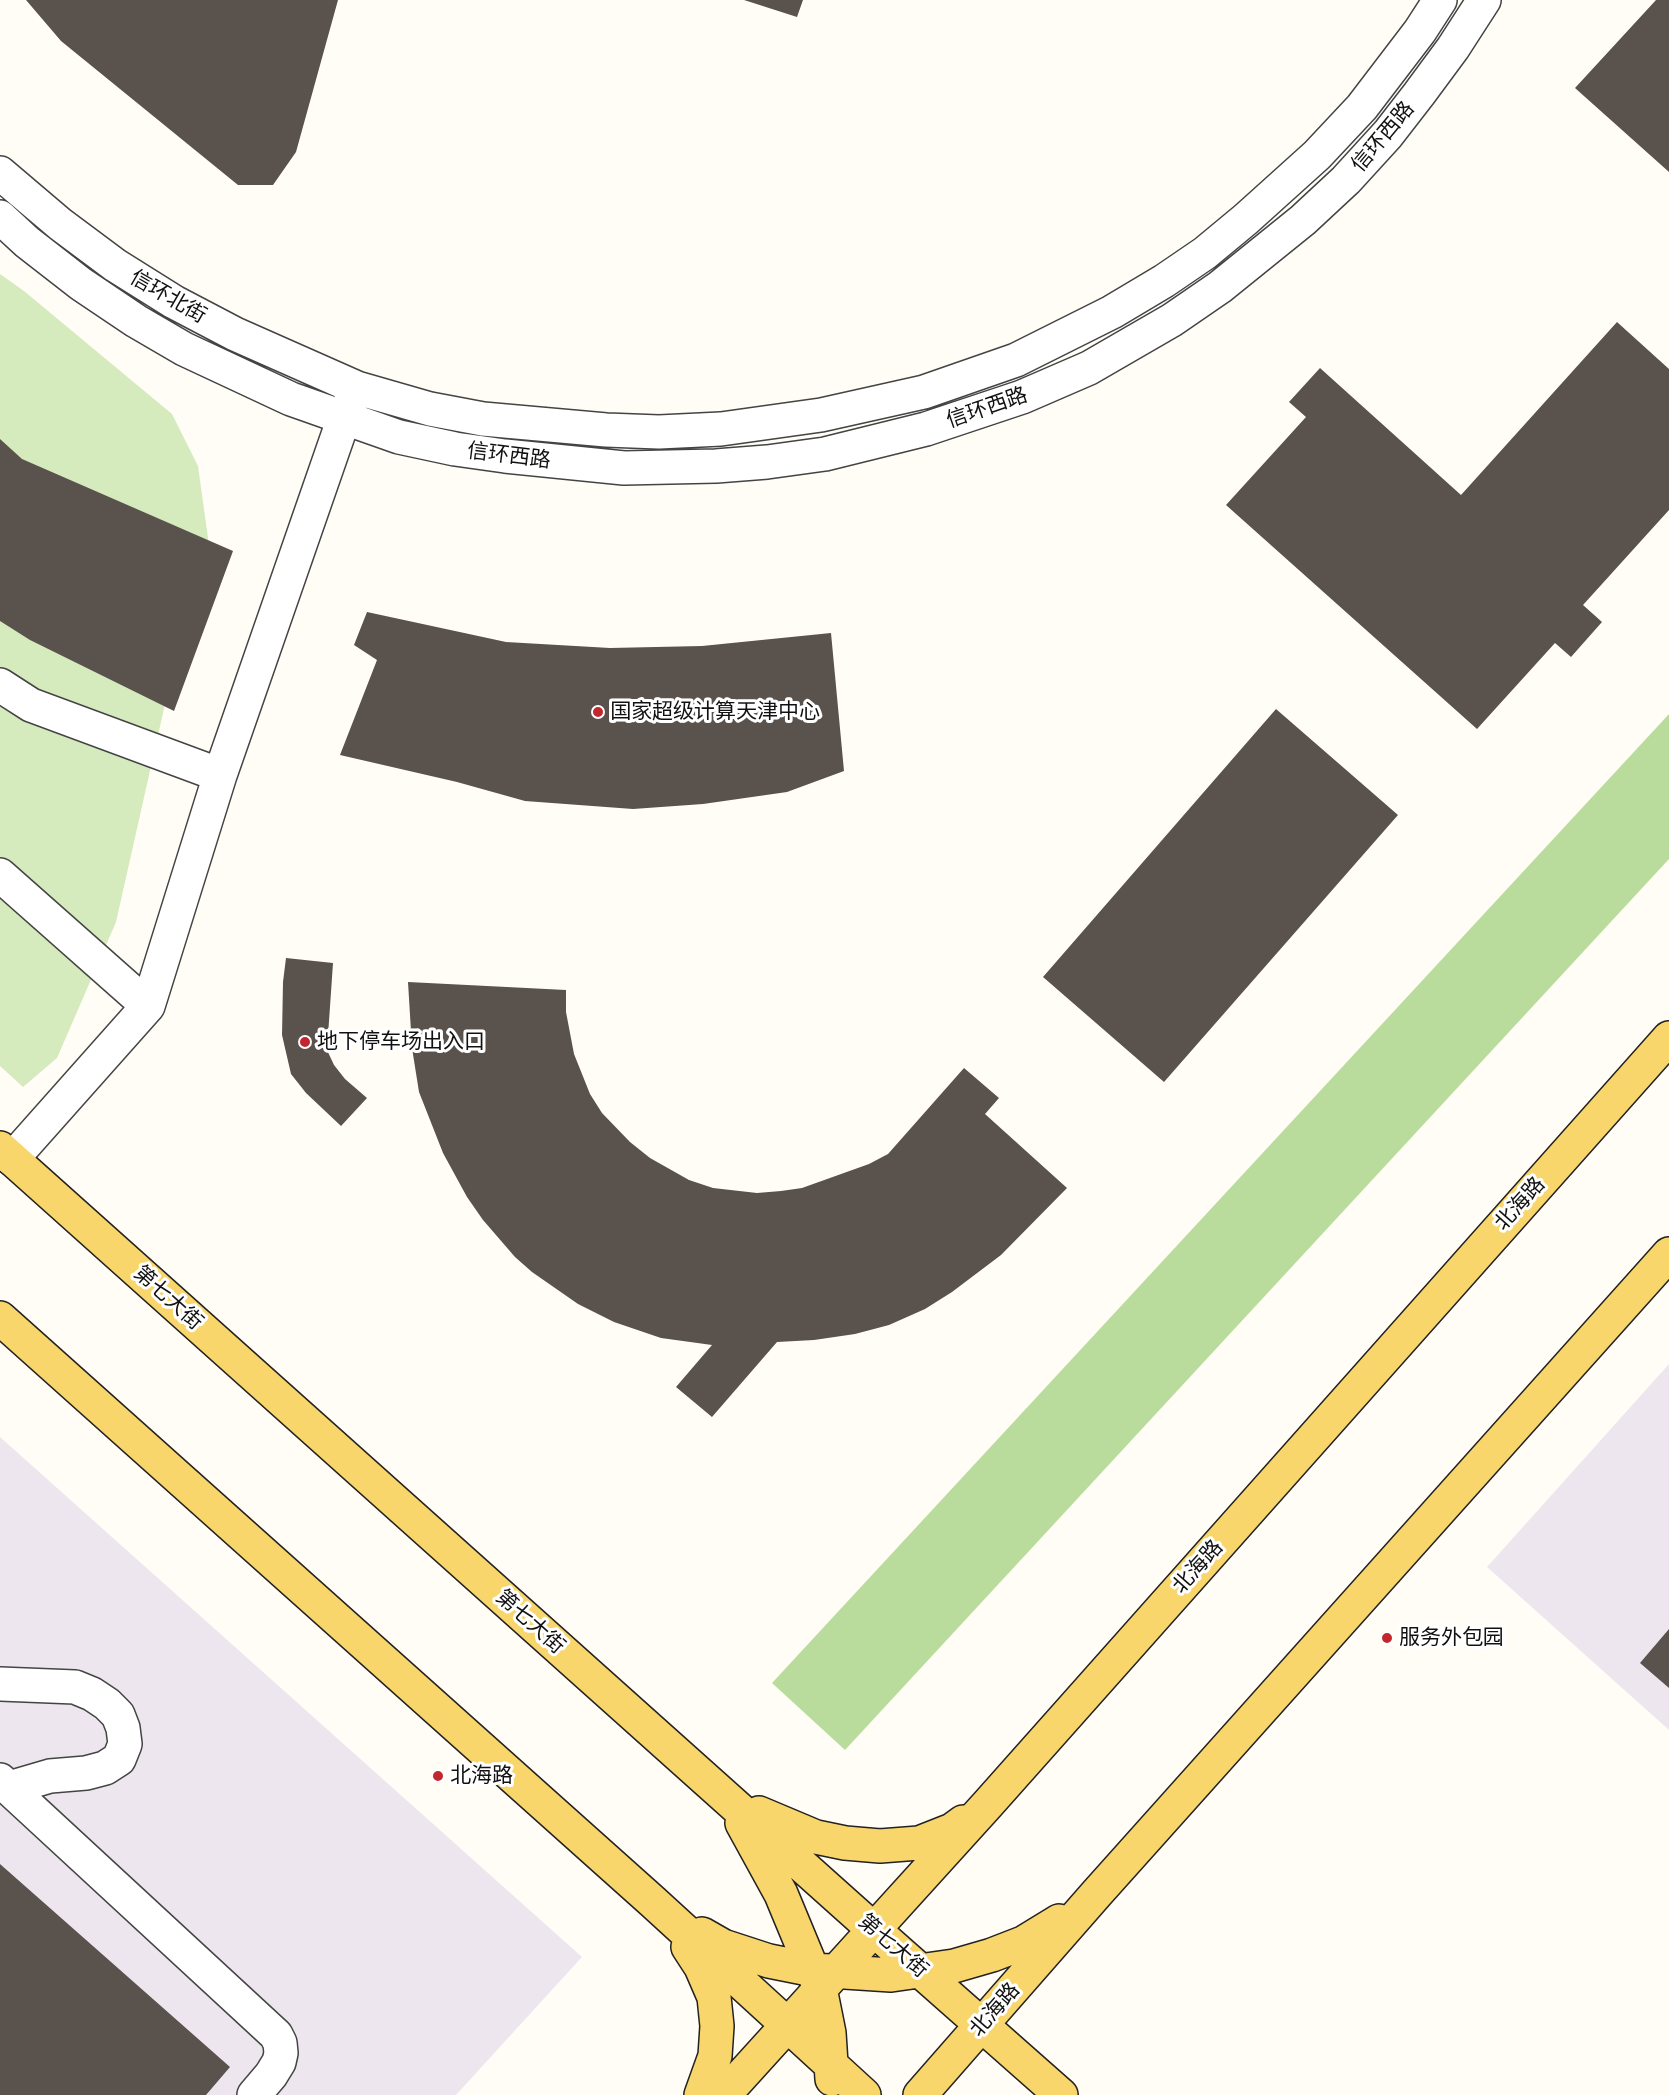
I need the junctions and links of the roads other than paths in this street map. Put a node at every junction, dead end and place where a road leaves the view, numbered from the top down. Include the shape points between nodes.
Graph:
1 (1440, 0) edge
2 (1484, 0) edge
3 (0, 172) edge
4 (0, 217) edge
5 (357, 388) junction
6 (344, 418) junction
7 (0, 685) edge
8 (220, 775) junction
9 (0, 875) edge
10 (148, 1006) junction
11 (1669, 1038) edge
12 (6, 1154) edge
13 (1669, 1254) edge
14 (2, 1325) edge
15 (0, 1684) edge
16 (4, 1784) edge
17 (725, 1796) junction
18 (987, 1805) junction
19 (1097, 1893) junction
20 (652, 1901) junction
21 (873, 1929) junction
22 (923, 1972) junction
23 (823, 1977) junction
24 (982, 2025) junction
25 (786, 2026) junction
26 (831, 2080) edge
27 (254, 2095) edge
28 (701, 2095) edge
29 (724, 2095) edge
30 (864, 2095) edge
31 (920, 2095) edge
32 (1061, 2095) edge

1 - 5 street, 信环西路 via 1362,107 1317,155 1246,219 1164,281 1016,360 924,392 821,415 721,429 659,432 483,419
2 - 6 street, 信环西路 via 1388,134 1304,220 1172,320 1089,368 1022,397 927,429 825,454 669,468 565,464 455,449 399,437
3 - 5 street, 信环北街 via 60,224 174,302 245,339
4 - 6 street, 信环北街 via 81,284 136,321 230,371
5 - 6 street
6 - 8 street
7 - 8 street via 31,705
8 - 10 street
9 - 10 street
10 - 12 street
11 - 18 main road, 北海路
12 - 17 main road, 第七大街
13 - 19 main road, 北海路
14 - 20 main road
15 - 16 street via 75,1687 92,1694 117,1715 125,1744 119,1759 105,1768
16 - 27 street via 276,2035 280,2043 279,2062
17 - 18 main road via 816,1837 880,1846 919,1843 952,1830
17 - 21 main road, 第七大街
17 - 23 main road
18 - 21 main road, 北海路
19 - 22 main road via 1023,1943
19 - 24 main road, 北海路
20 - 23 main road via 723,1946
20 - 25 main road
20 - 28 main road via 702,1967 714,1997 716,2056
21 - 22 main road, 第七大街
21 - 23 main road, 北海路
22 - 23 main road
22 - 24 main road, 第七大街
23 - 25 main road, 北海路
23 - 26 main road
24 - 31 main road, 北海路
24 - 32 main road, 第七大街
25 - 26 main road
25 - 29 main road, 北海路
26 - 30 main road

